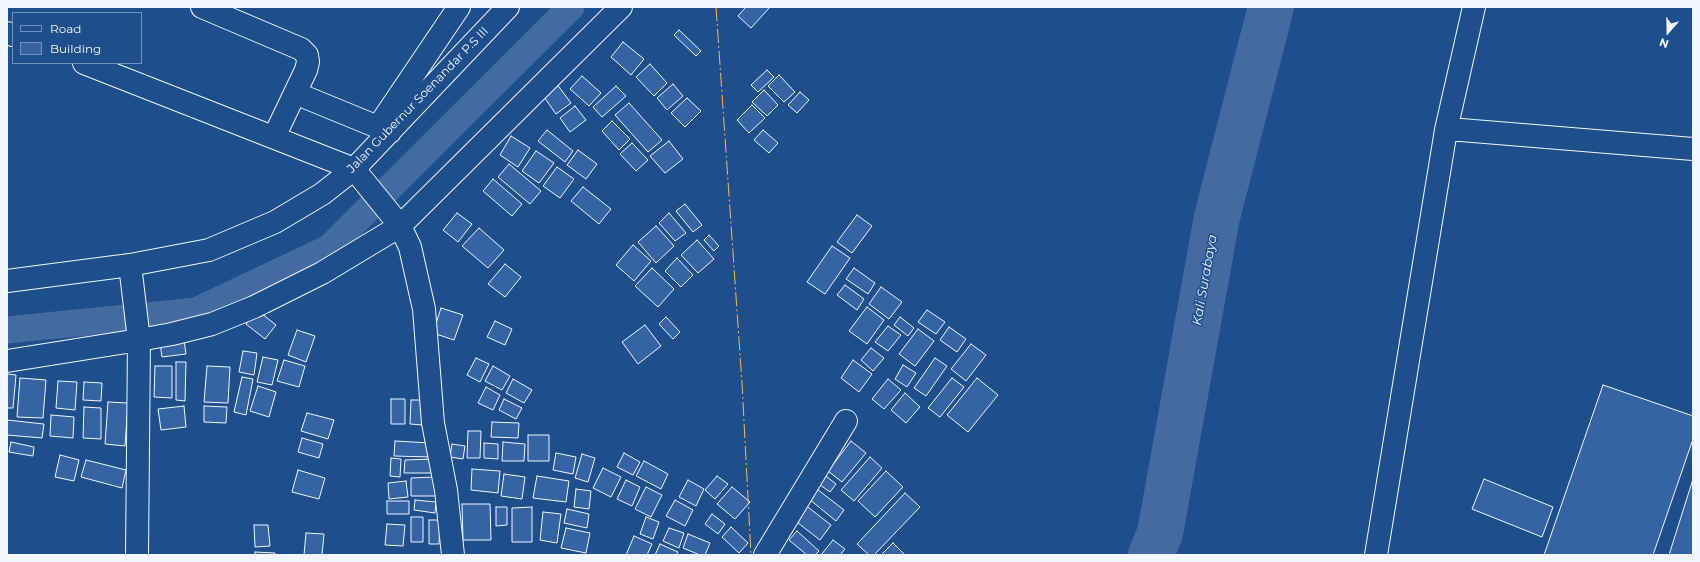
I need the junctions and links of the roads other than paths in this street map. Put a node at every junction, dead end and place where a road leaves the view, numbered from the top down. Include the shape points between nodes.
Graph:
1 (202, 7) edge
2 (459, 7) edge
3 (508, 7) edge
4 (621, 7) edge
5 (1474, 7) edge
6 (87, 64) edge
7 (295, 93) junction
8 (384, 130) junction
9 (1446, 130) junction
10 (274, 137) junction
11 (1693, 149) edge
12 (359, 175) junction
13 (397, 221) junction
14 (131, 274) junction
15 (7, 281) edge
16 (139, 332) junction
17 (7, 361) edge
18 (846, 420) dead end
19 (137, 555) edge
20 (454, 555) edge
21 (765, 555) edge
22 (1376, 555) edge

1 - 7 street via 301,50 308,62
2 - 8 street
3 - 8 street, Jalan Gubernur Soenandar P.S III
4 - 13 street
5 - 9 street
6 - 10 street
7 - 8 street
7 - 10 street
8 - 12 street, Jalan Gubernur Soenandar P.S III
9 - 11 street
9 - 22 street
10 - 12 street
12 - 13 street
12 - 14 street, Jalan Gubernur Soenandar P.S III via 275,222 209,250
13 - 16 street via 322,273 254,307 212,324 172,334
13 - 20 street via 410,248 424,309 433,423 446,490
14 - 15 street, Jalan Gubernur Soenandar P.S III
14 - 16 street
16 - 17 street
16 - 19 street
18 - 21 street

